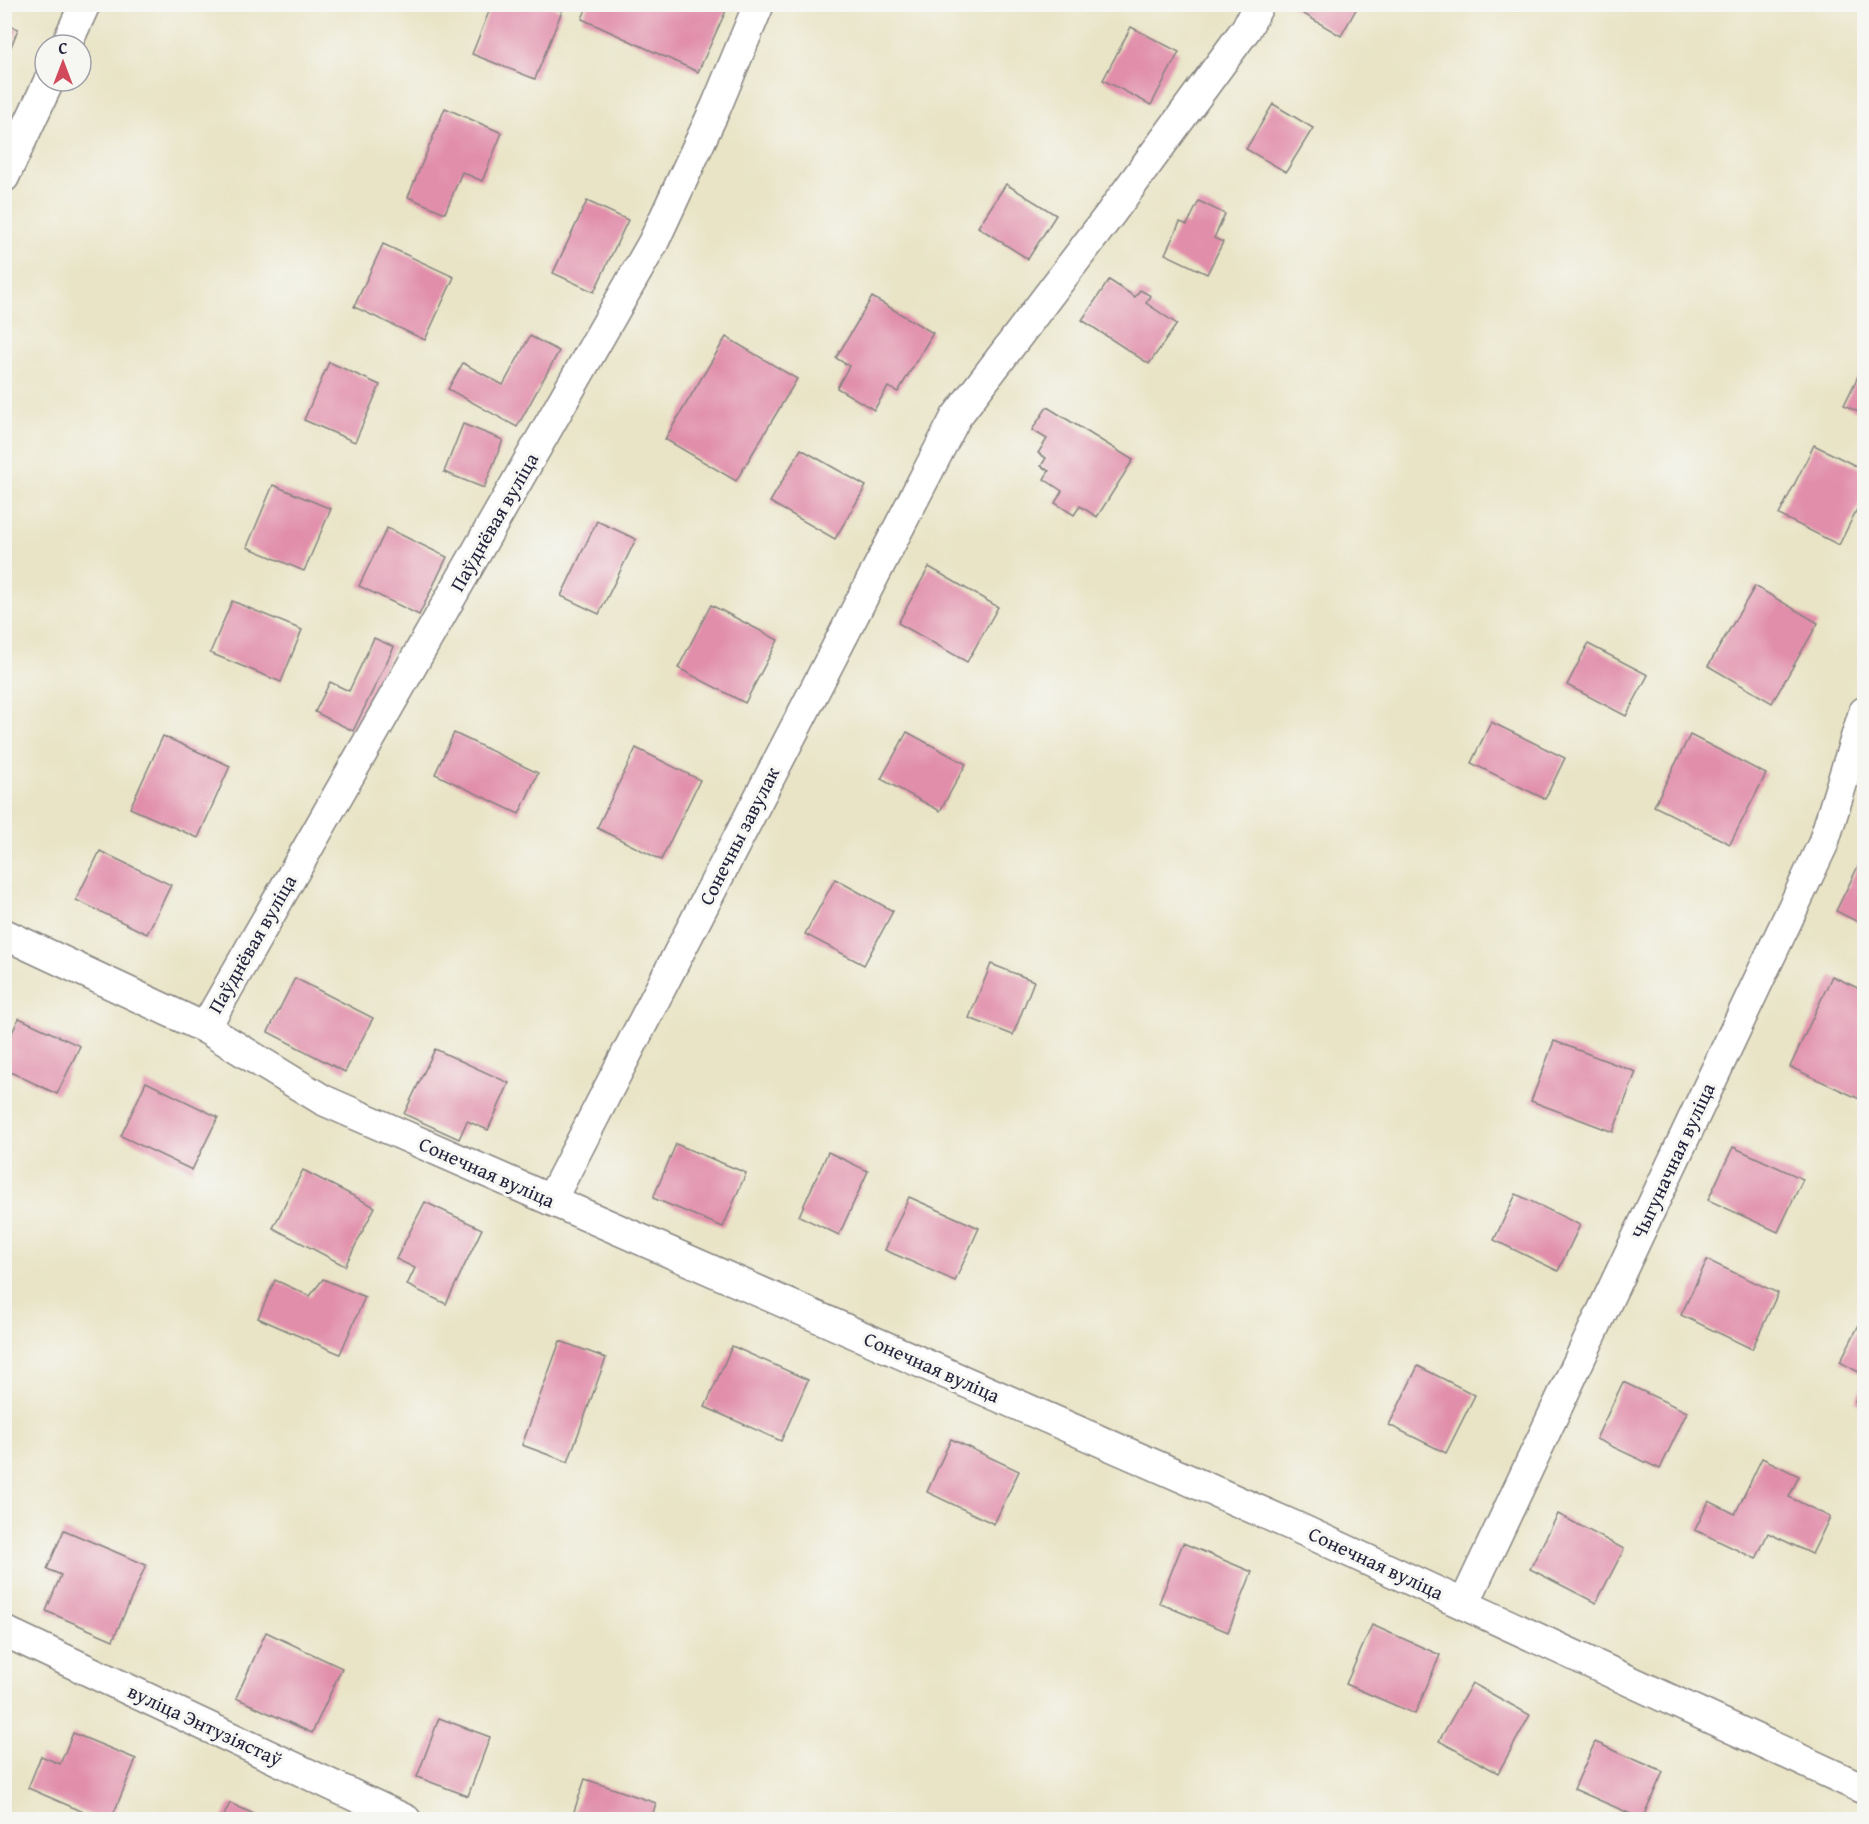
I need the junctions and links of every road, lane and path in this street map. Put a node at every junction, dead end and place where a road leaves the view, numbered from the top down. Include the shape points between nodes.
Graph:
1 (85, 4) edge
2 (759, 4) edge
3 (1259, 4) edge
4 (72, 33) edge
5 (43, 93) edge
6 (4, 177) edge
7 (1864, 712) edge
8 (4, 934) edge
9 (204, 1028) junction
10 (551, 1200) junction
11 (1464, 1604) junction
12 (4, 1631) edge
13 (1864, 1789) edge
14 (406, 1820) edge

1 - 4 street
2 - 9 street, Паўднёвая вуліца via 653,243
3 - 10 street, Сонечны завулак via 1246,29 1112,213 956,417
5 - 6 street
7 - 11 street, Чыгуначная вуліца via 1823,844
8 - 9 street, Сонечная вуліца
9 - 10 street, Сонечная вуліца via 323,1100
10 - 11 street, Сонечная вуліца
11 - 13 street, Сонечная вуліца
12 - 14 street, вуліца Энтузіястаў

